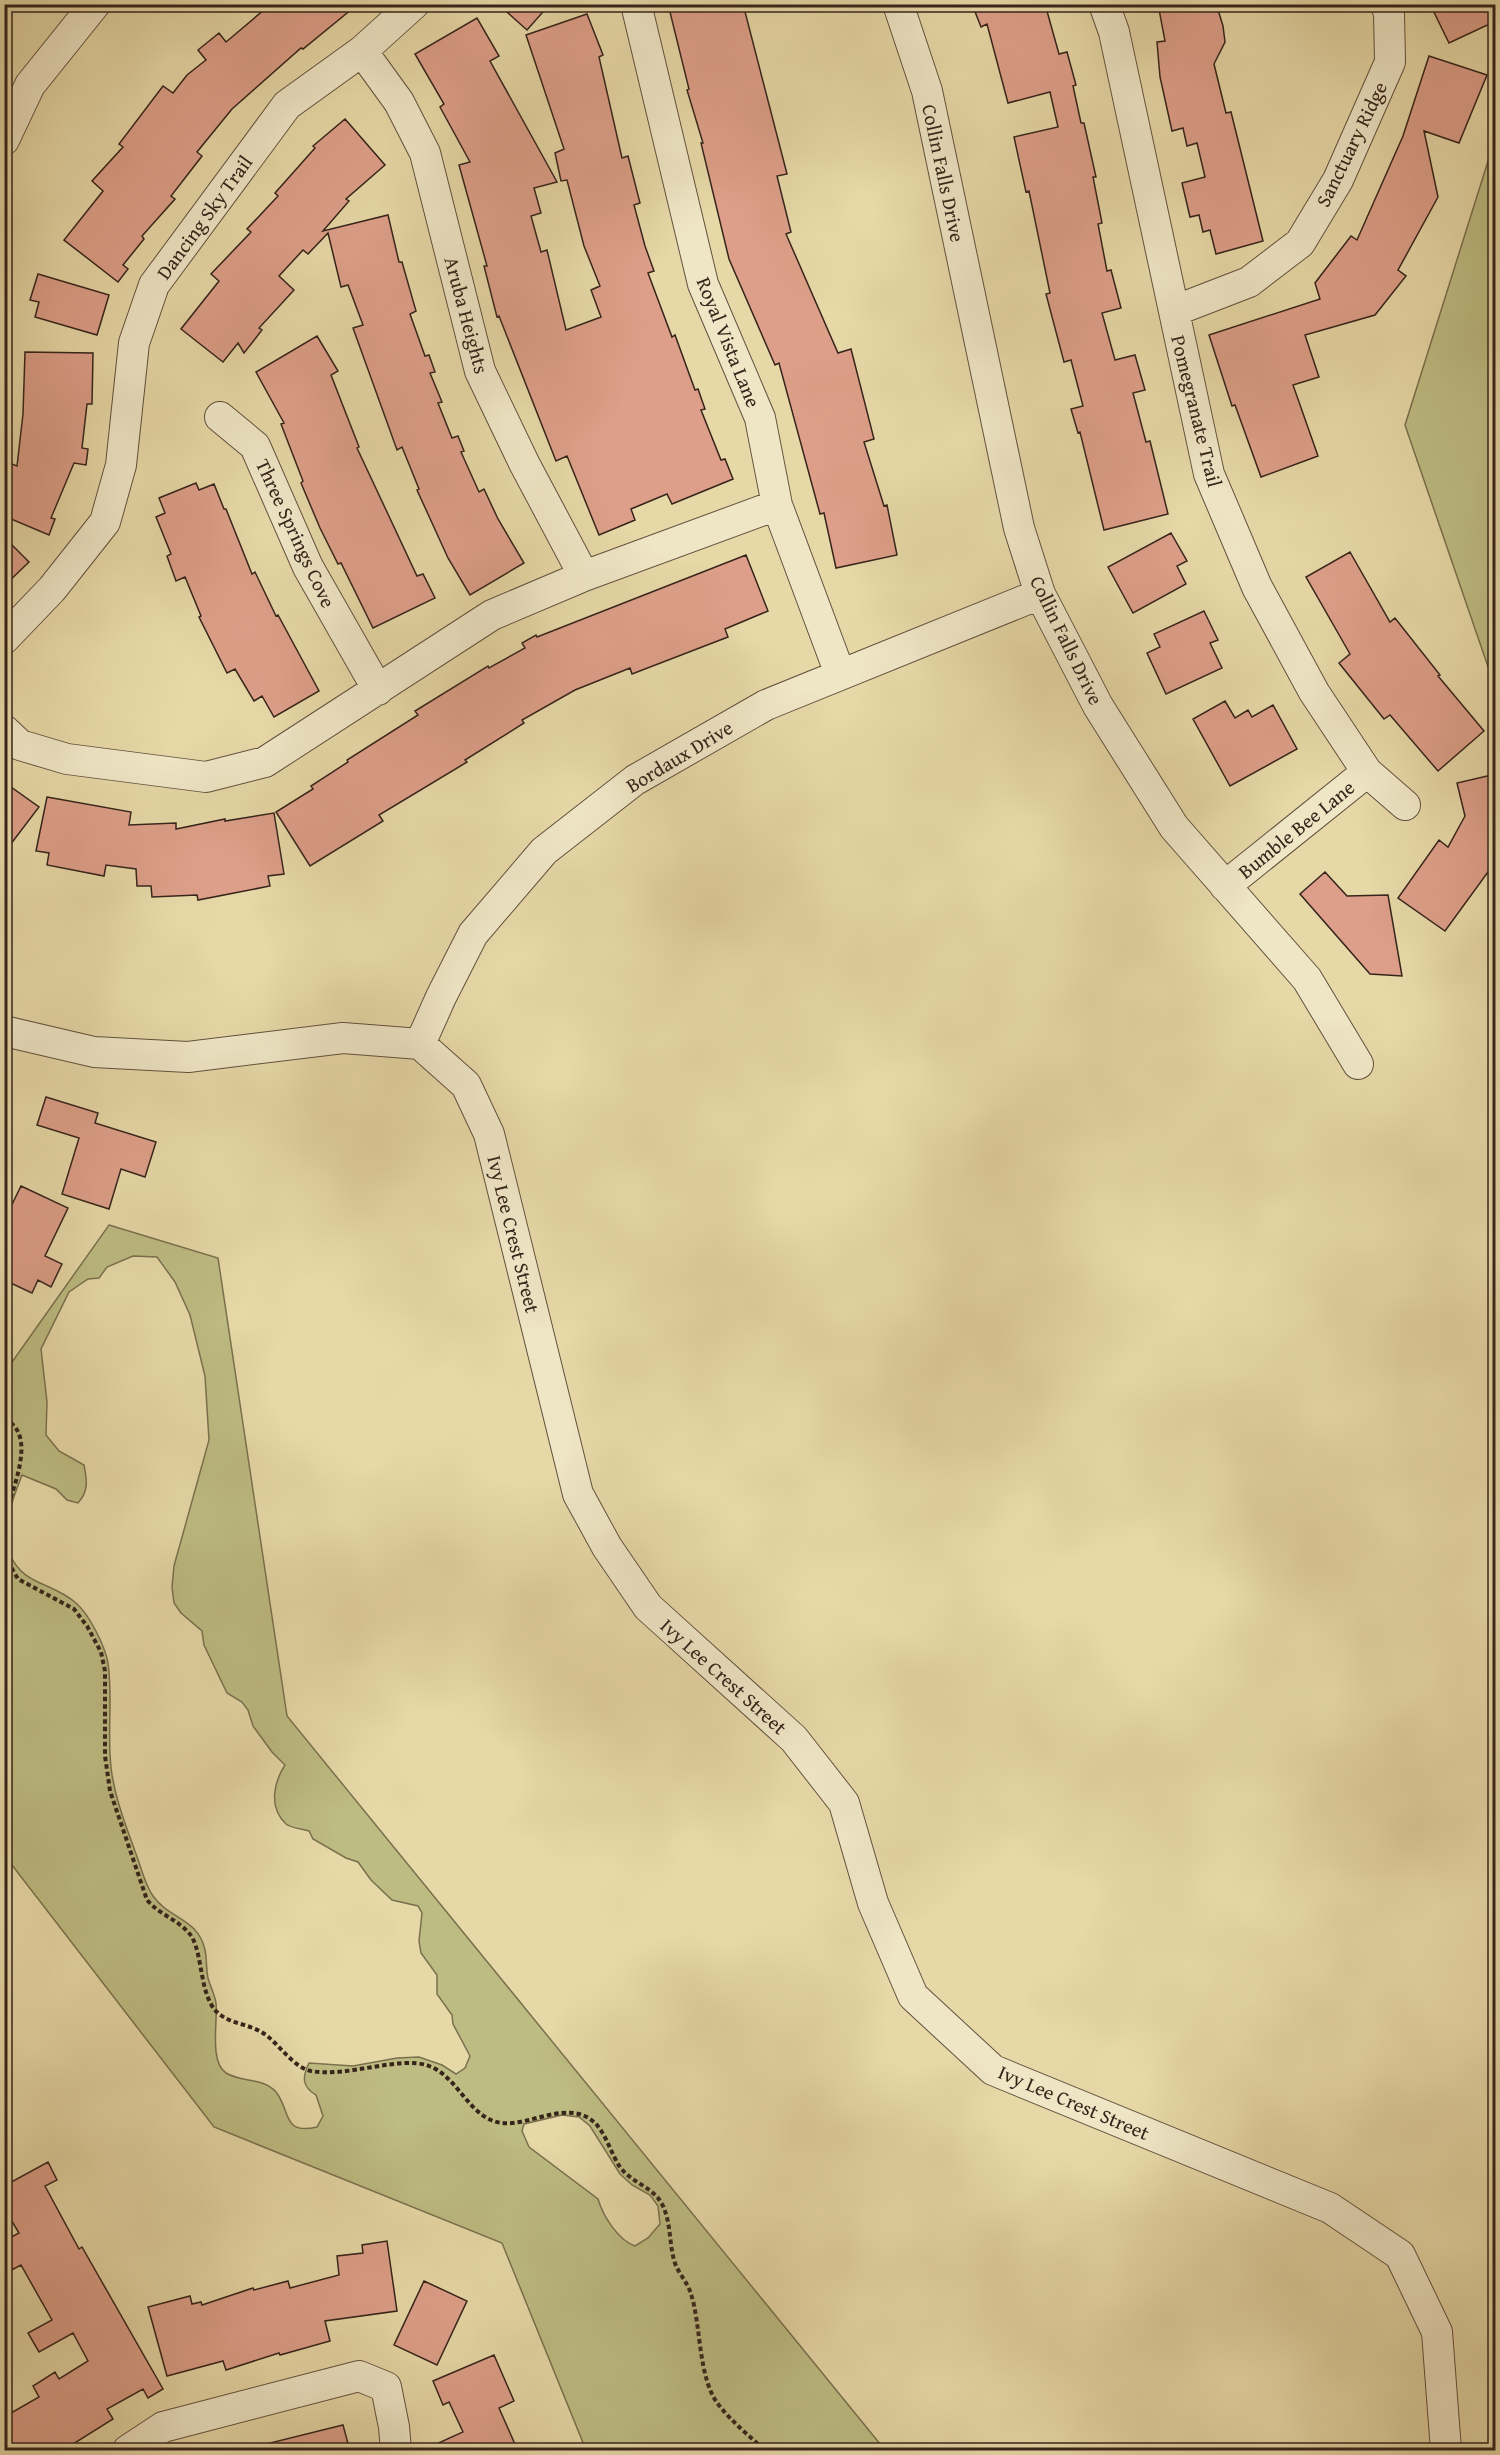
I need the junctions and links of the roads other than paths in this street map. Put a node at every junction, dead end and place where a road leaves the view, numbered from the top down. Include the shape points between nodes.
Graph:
1 (95, 4) edge
2 (414, 4) edge
3 (636, 4) edge
4 (898, 4) edge
5 (1104, 4) edge
6 (1386, 4) edge
7 (362, 51) junction
8 (4, 140) edge
9 (1174, 311) junction
10 (220, 417) dead end
11 (777, 505) junction
12 (584, 576) junction
13 (1040, 594) junction
14 (4, 639) edge
15 (840, 674) junction
16 (378, 690) junction
17 (12, 737) edge
18 (1367, 772) junction
19 (1405, 805) dead end
20 (1225, 886) junction
21 (4, 1031) edge
22 (420, 1044) junction
23 (1358, 1064) dead end
24 (128, 2451) edge
25 (396, 2451) edge
26 (1446, 2451) edge

1 - 8 street via 30,85
2 - 7 street, Dancing Sky Trail
3 - 11 street, Royal Vista Lane via 703,284 760,418
4 - 13 street, Collin Falls Drive via 927,91 1019,528
5 - 9 street, Pomegranate Trail via 1114,32
6 - 9 street, Sanctuary Ridge via 1390,62 1338,180 1300,243 1250,282
7 - 12 street, Aruba Heights via 399,102 425,153 480,371
7 - 14 street, Dancing Sky Trail via 287,105 154,285 134,343 121,465 105,522 52,589
9 - 18 street, Pomegranate Trail via 1209,474 1257,587 1314,692
10 - 16 street, Three Springs Cove via 255,446 308,567
11 - 12 street
11 - 15 street, Royal Vista Lane
12 - 16 street via 492,615
13 - 15 street, Bordaux Drive
13 - 20 street, Collin Falls Drive via 1098,706 1174,826
15 - 22 street, Bordaux Drive via 766,705 635,780 544,851 473,934
16 - 17 street via 265,762 206,777 67,759
18 - 19 street, Pomegranate Trail
18 - 20 street, Bumble Bee Lane
20 - 23 street, Collin Falls Drive via 1307,979
21 - 22 street via 94,1052 188,1057 343,1038
22 - 26 street, Ivy Lee Crest Street via 466,1085 489,1134 578,1494 607,1547 648,1607 794,1739 844,1803 873,1904 913,1996 993,2070 1329,2208 1400,2255 1437,2332
24 - 25 street via 163,2427 359,2376 386,2387

